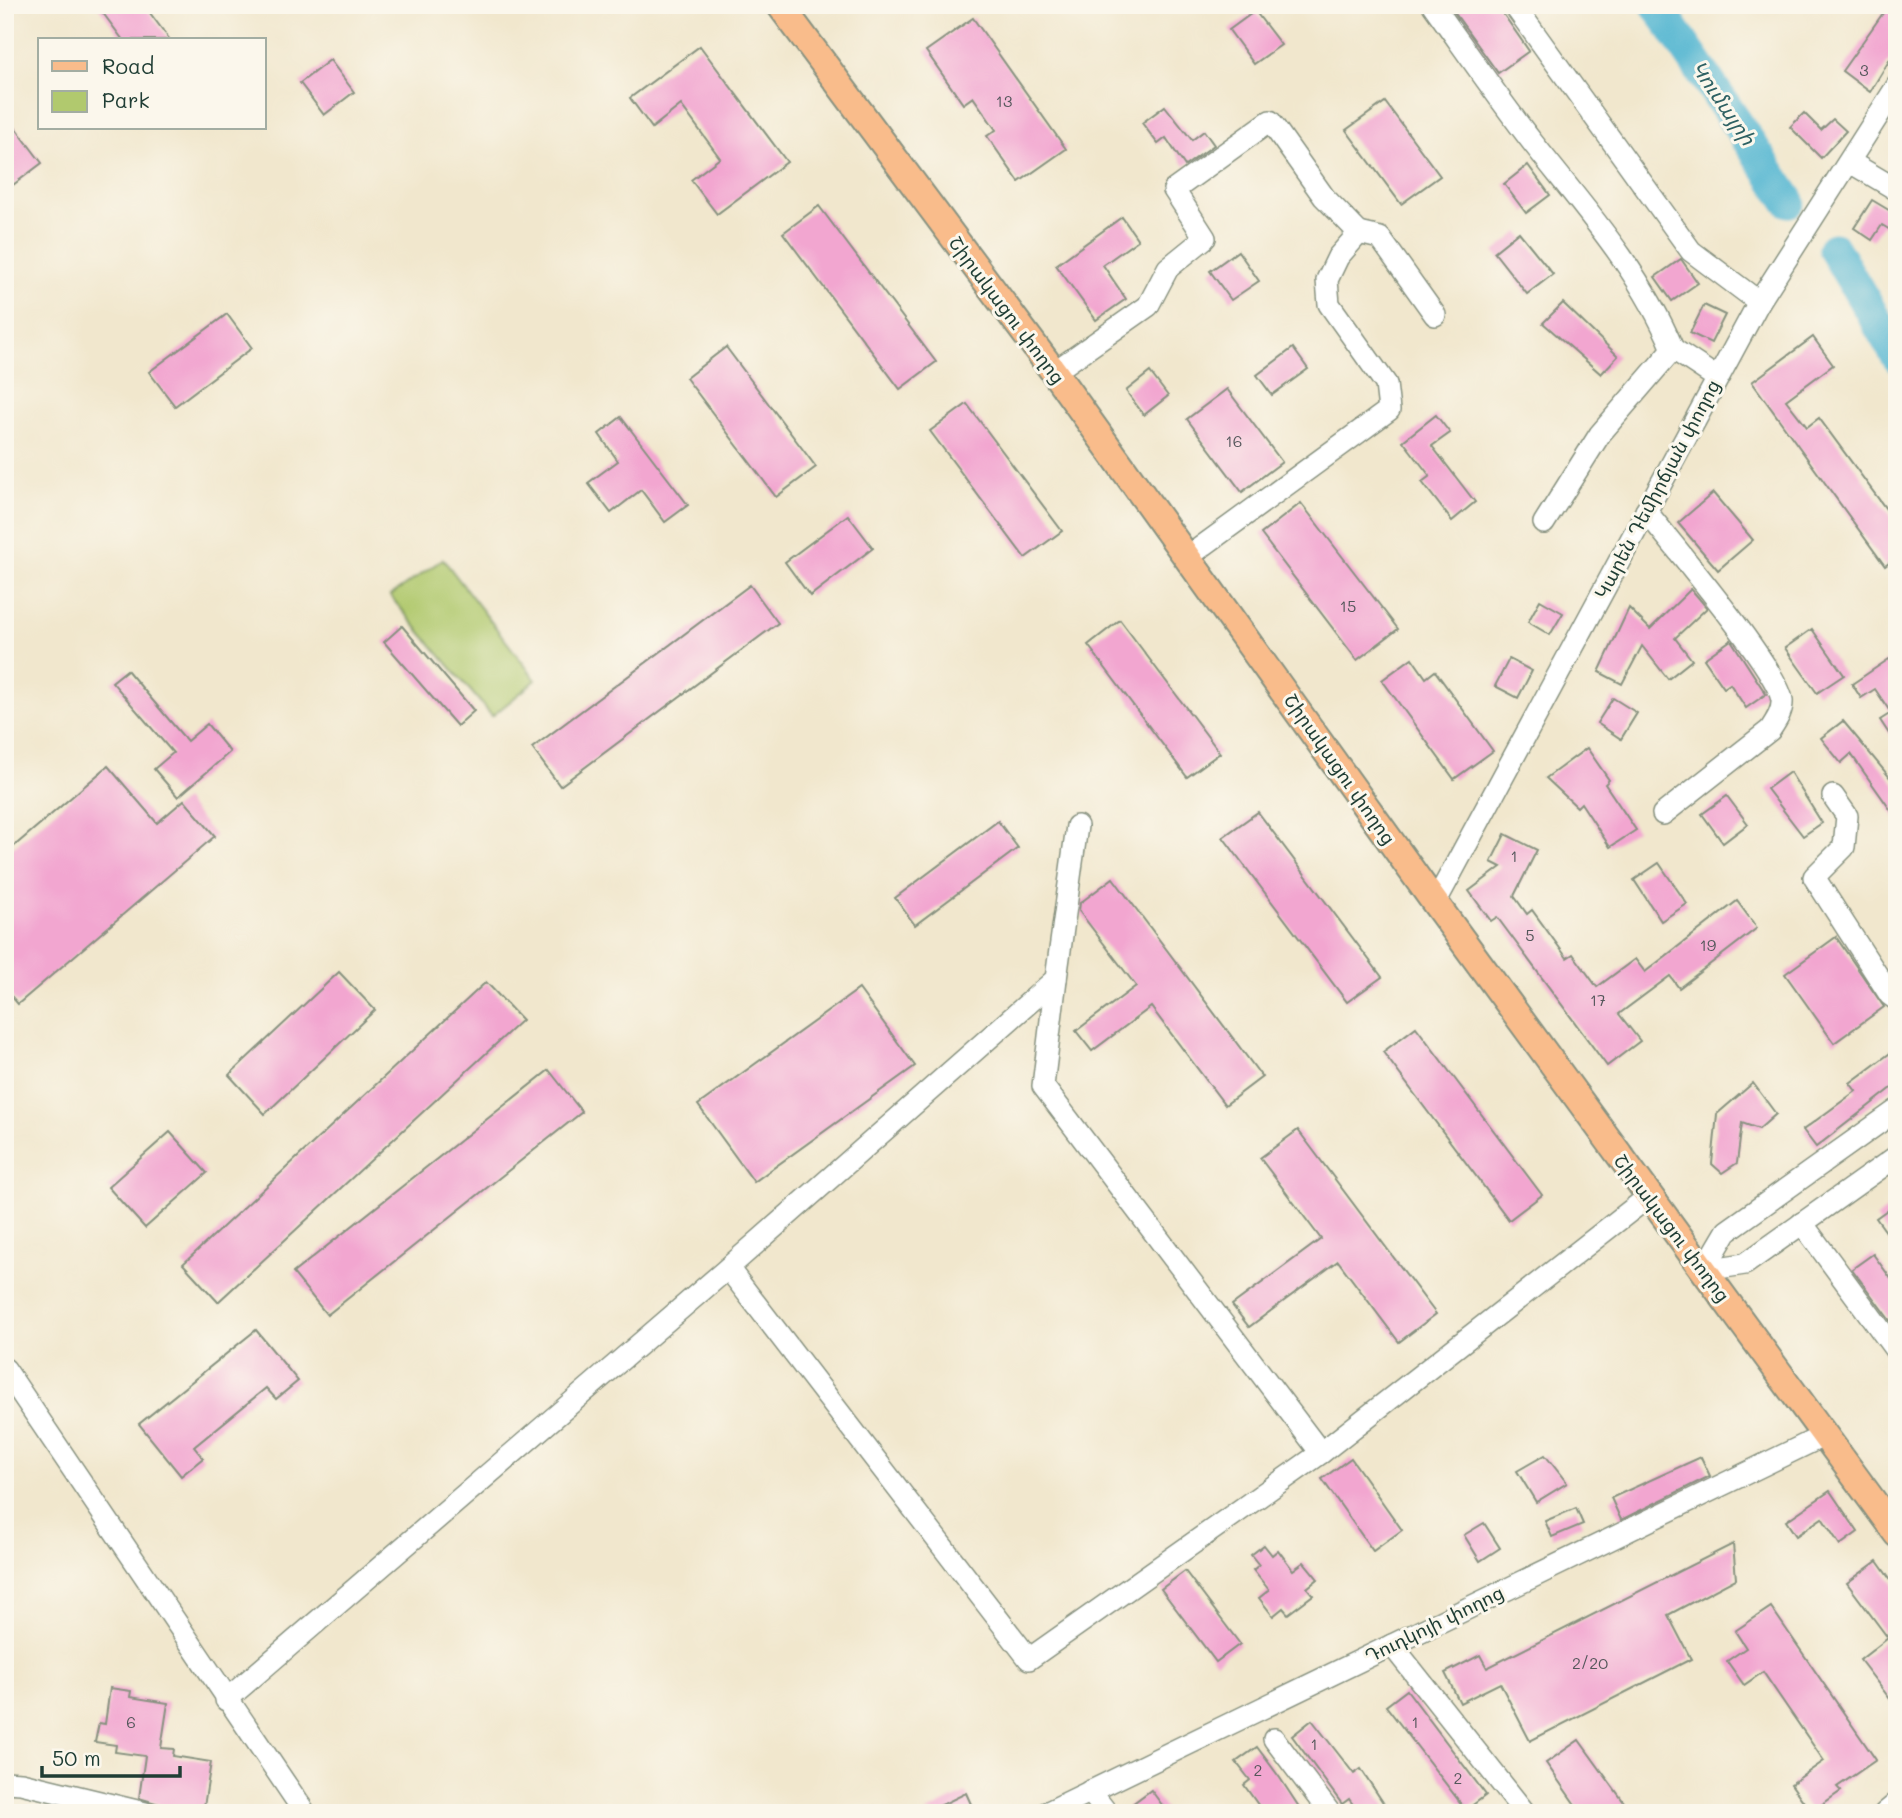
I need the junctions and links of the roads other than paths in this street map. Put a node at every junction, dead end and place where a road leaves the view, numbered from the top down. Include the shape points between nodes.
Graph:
1 (780, 5) edge
2 (1433, 5) edge
3 (1514, 5) edge
4 (1897, 86) edge
5 (1850, 162) junction
6 (1897, 190) edge
7 (1359, 233) junction
8 (1759, 302) junction
9 (1435, 316) dead end
10 (1673, 348) junction
11 (1054, 372) junction
12 (1717, 378) junction
13 (1646, 511) junction
14 (1544, 523) dead end
15 (1189, 556) junction
16 (1833, 796) dead end
17 (1663, 814) dead end
18 (1077, 826) dead end
19 (1435, 903) junction
20 (1056, 979) junction
21 (1897, 1000) edge
22 (1897, 1110) edge
23 (1897, 1156) edge
24 (1648, 1197) junction
25 (1802, 1223) junction
26 (728, 1268) junction
27 (1704, 1270) junction
28 (1897, 1352) edge
29 (5, 1369) edge
30 (1823, 1436) junction
31 (1321, 1452) junction
32 (1897, 1534) edge
33 (1392, 1645) junction
34 (226, 1700) junction
35 (1274, 1739) dead end
36 (5, 1783) edge
37 (1090, 1791) junction
38 (1897, 1803) edge
39 (145, 1813) edge
40 (305, 1813) edge
41 (1046, 1813) edge
42 (1107, 1813) edge
43 (1329, 1813) edge
44 (1525, 1813) edge
45 (1885, 1813) edge

1 - 11 main road, Շիրակացու փողոց
2 - 10 street via 1532,141 1608,235 1656,307
3 - 8 street via 1691,251
4 - 5 street, Կարեն Դեմիրճյան փողոց
5 - 6 street
5 - 8 street, Կարեն Դեմիրճյան փողոց
7 - 9 street via 1380,238
7 - 11 street via 1324,197 1270,121 1174,190 1205,238 1168,268 1148,306
7 - 15 street via 1338,257 1327,280 1329,304 1386,384 1389,410
8 - 12 street, Կարեն Դեմիրճյան փողոց
10 - 12 street
10 - 14 street via 1600,434
11 - 15 main road, Շիրակացու փողոց
12 - 13 street, Կարեն Դեմիրճյան փողոց
13 - 17 street via 1766,667 1782,702 1779,716 1764,735
13 - 19 street, Կարեն Դեմիրճյան փողոց
15 - 19 main road, Շիրակացու փողոց
16 - 21 street via 1847,816 1844,848 1814,877
18 - 20 street
19 - 24 main road, Շիրակացու փողոց
20 - 26 street
20 - 31 street via 1043,1086
22 - 27 street via 1727,1231
23 - 25 street
24 - 27 main road, Շիրակացու փողոց
24 - 31 street
25 - 27 street via 1745,1264
25 - 28 street
26 - 31 street via 1029,1659
26 - 34 street
27 - 30 main road, Շիրակացու փողոց
29 - 34 street
30 - 32 main road, Շիրակացու փողոց
30 - 33 street, Դուդկոյի փողոց
33 - 37 street, Դուդկոյի փողոց
33 - 44 street
34 - 40 street
35 - 43 street
36 - 39 street via 22,1783
37 - 41 street, Դուդկոյի փողոց
37 - 42 street
38 - 45 street

